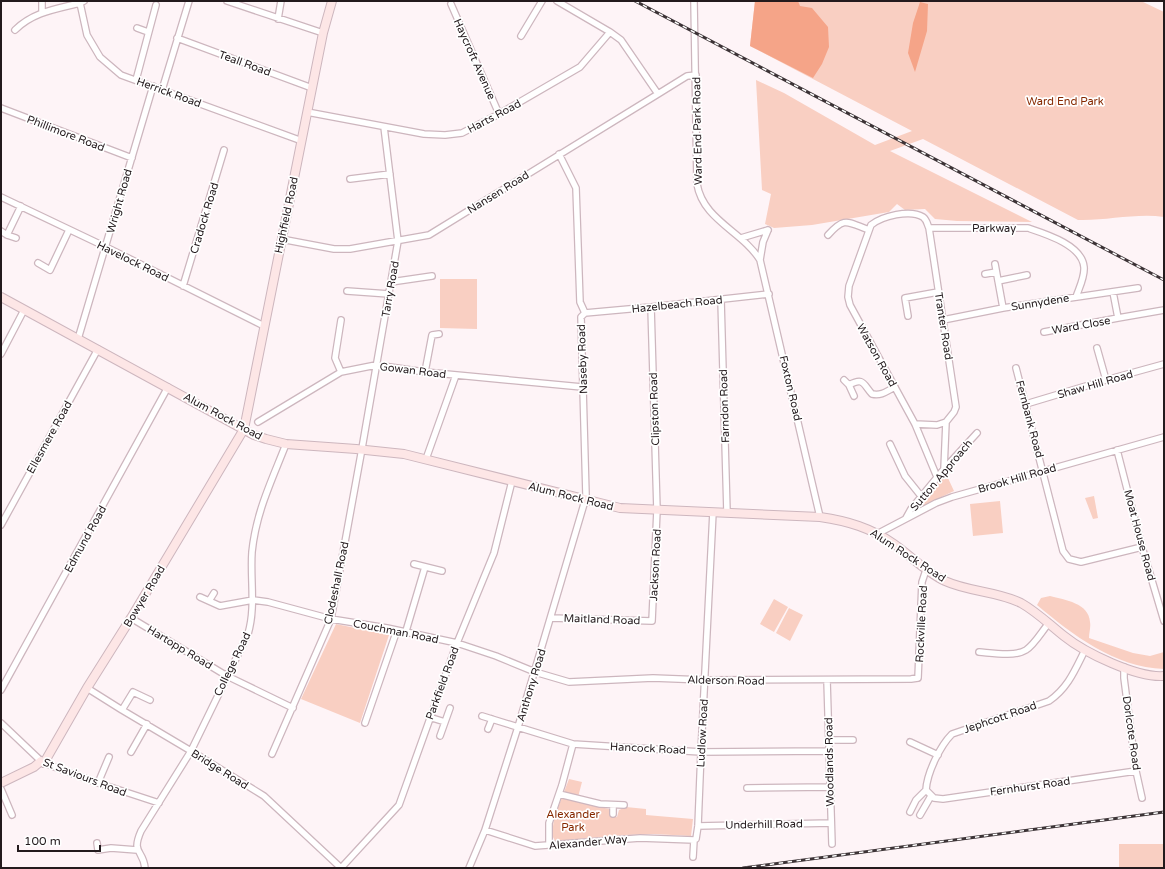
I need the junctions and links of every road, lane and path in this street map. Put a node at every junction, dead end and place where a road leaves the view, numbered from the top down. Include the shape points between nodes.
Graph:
1 (42, 1) edge
2 (189, 1) edge
3 (226, 1) edge
4 (281, 1) edge
5 (332, 1) edge
6 (542, 1) edge
7 (558, 1) edge
8 (694, 1) edge
9 (82, 2) edge
10 (451, 4) dead end
11 (156, 5) dead end
12 (42, 12) junction
13 (278, 19) junction
14 (137, 28) dead end
15 (15, 30) dead end
16 (148, 32) junction
17 (610, 32) junction
18 (323, 33) junction
19 (521, 36) dead end
20 (177, 38) junction
21 (696, 75) junction
22 (136, 80) junction
23 (153, 86) junction
24 (312, 88) junction
25 (162, 90) junction
26 (658, 94) junction
27 (1, 108) edge
28 (307, 112) junction
29 (499, 114) junction
30 (384, 127) junction
31 (302, 141) junction
32 (224, 150) dead end
33 (558, 154) junction
34 (132, 158) junction
35 (390, 174) junction
36 (350, 179) dead end
37 (1, 196) edge
38 (21, 206) junction
39 (929, 228) junction
40 (69, 230) junction
41 (869, 230) junction
42 (1, 231) edge
43 (7, 235) junction
44 (828, 235) dead end
45 (16, 238) dead end
46 (741, 238) junction
47 (281, 239) junction
48 (398, 241) junction
49 (106, 247) junction
50 (760, 260) junction
51 (38, 264) dead end
52 (995, 264) dead end
53 (996, 272) junction
54 (984, 274) dead end
55 (1027, 275) dead end
56 (432, 276) dead end
57 (998, 281) junction
58 (391, 282) junction
59 (183, 286) junction
60 (1138, 288) dead end
61 (347, 291) dead end
62 (938, 292) junction
63 (1113, 292) junction
64 (389, 294) junction
65 (769, 294) junction
66 (1, 297) edge
67 (1076, 297) junction
68 (721, 300) junction
69 (651, 307) junction
70 (1003, 308) junction
71 (24, 310) junction
72 (1164, 310) edge
73 (586, 313) junction
74 (908, 316) dead end
75 (1118, 318) junction
76 (341, 320) dead end
77 (943, 320) junction
78 (264, 326) junction
79 (1044, 332) dead end
80 (439, 334) dead end
81 (78, 339) junction
82 (1096, 348) dead end
83 (98, 349) junction
84 (1, 354) edge
85 (1164, 364) edge
86 (376, 365) junction
87 (1016, 368) dead end
88 (341, 372) junction
89 (425, 372) junction
90 (456, 376) junction
91 (844, 380) dead end
92 (1106, 380) junction
93 (850, 385) junction
94 (168, 387) junction
95 (582, 387) junction
96 (895, 387) junction
97 (854, 396) dead end
98 (1026, 404) junction
99 (258, 422) dead end
100 (946, 422) junction
101 (915, 424) junction
102 (244, 429) junction
103 (976, 433) dead end
104 (1164, 437) edge
105 (286, 444) junction
106 (890, 444) dead end
107 (362, 450) junction
108 (1117, 450) junction
109 (426, 459) junction
110 (944, 469) junction
111 (1043, 471) junction
112 (937, 477) junction
113 (512, 481) junction
114 (921, 496) junction
115 (585, 499) junction
116 (658, 510) junction
117 (713, 512) junction
118 (727, 512) junction
119 (820, 517) junction
120 (906, 518) junction
121 (1, 525) edge
122 (877, 534) junction
123 (1142, 547) junction
124 (414, 564) dead end
125 (425, 567) junction
126 (926, 570) junction
127 (442, 571) dead end
128 (214, 593) dead end
129 (200, 596) dead end
130 (253, 600) junction
131 (209, 601) junction
132 (132, 618) junction
133 (331, 618) junction
134 (551, 618) junction
135 (652, 621) joint
136 (1164, 621) edge
137 (1049, 623) junction
138 (397, 630) junction
139 (406, 632) junction
140 (457, 643) junction
141 (1085, 650) junction
142 (979, 652) dead end
143 (1124, 667) junction
144 (535, 672) junction
145 (227, 676) junction
146 (1164, 676) edge
147 (918, 678) joint
148 (704, 680) junction
149 (827, 680) junction
150 (87, 688) junction
151 (1, 690) edge
152 (150, 700) dead end
153 (292, 708) junction
154 (450, 708) dead end
155 (122, 710) junction
156 (482, 716) dead end
157 (429, 717) junction
158 (492, 719) junction
159 (446, 722) junction
160 (1, 723) edge
161 (364, 723) dead end
162 (147, 724) junction
163 (518, 728) junction
164 (488, 729) dead end
165 (440, 736) dead end
166 (829, 740) junction
167 (853, 740) dead end
168 (910, 742) dead end
169 (573, 744) junction
170 (191, 751) junction
171 (829, 751) junction
172 (131, 752) dead end
173 (700, 752) junction
174 (272, 754) dead end
175 (938, 755) junction
176 (109, 757) dead end
177 (43, 762) junction
178 (1136, 771) junction
179 (1, 783) edge
180 (98, 783) junction
181 (830, 787) junction
182 (747, 788) dead end
183 (1, 789) edge
184 (926, 790) junction
185 (559, 794) junction
186 (931, 796) junction
187 (1142, 798) dead end
188 (159, 803) junction
189 (613, 805) junction
190 (624, 805) dead end
191 (910, 812) dead end
192 (613, 814) dead end
193 (12, 815) dead end
194 (920, 815) dead end
195 (831, 822) junction
196 (698, 826) junction
197 (485, 830) junction
198 (694, 840) junction
199 (97, 843) dead end
200 (832, 844) dead end
201 (549, 845) junction
202 (137, 850) junction
203 (693, 857) dead end
204 (145, 868) edge
205 (341, 868) edge
206 (469, 868) edge

1 - 12 street
2 - 20 street
3 - 13 street
4 - 13 street
5 - 18 street, Highfield Road
6 - 19 street
7 - 17 street
8 - 21 street, Ward End Park Road
9 - 12 street
9 - 22 street, Herrick Road via 86,35 100,57 121,75
10 - 29 street, Haycroft Avenue
11 - 16 street
12 - 15 street
13 - 18 street
14 - 16 street
16 - 22 street
17 - 26 street via 621,40
17 - 29 street, Harts Road via 580,67
18 - 24 street, Highfield Road
20 - 24 street, Teall Road
20 - 25 street
21 - 26 street, Nansen Road via 687,76
21 - 46 street, Ward End Park Road via 698,191 715,218
22 - 23 street, Herrick Road
23 - 25 street, Herrick Road
23 - 34 street, Wright Road
24 - 28 street, Highfield Road
25 - 31 street, Herrick Road
26 - 33 street, Nansen Road
27 - 34 street, Phillimore Road
28 - 30 street, Harts Road
28 - 31 street, Highfield Road
29 - 30 street, Harts Road via 454,135 424,134
30 - 35 street, Tarry Road
31 - 47 street, Highfield Road
32 - 59 street, Cradock Road
33 - 48 street, Nansen Road via 429,235
33 - 73 street, Naseby Road via 576,188 580,302
34 - 49 street, Wright Road
35 - 36 street
35 - 48 street, Tarry Road
37 - 38 street, Havelock Road
38 - 40 street, Havelock Road
38 - 43 street
39 - 41 street via 924,217 898,214 878,220
39 - 62 street, Tranter Road
39 - 67 street, Parkway via 1028,228 1051,236 1076,251 1081,257 1084,267 1083,278
40 - 49 street, Havelock Road
40 - 51 street via 50,270
41 - 44 street via 845,222 838,224
41 - 96 street, Watson Road via 851,280 848,297 857,319
42 - 43 street
43 - 45 street
46 - 50 street, Ward End Park Road
46 - 50 street via 768,230
47 - 48 street, Nansen Road via 350,249
47 - 78 street, Highfield Road
48 - 58 street, Tarry Road
49 - 59 street, Havelock Road
49 - 81 street, Wright Road
50 - 65 street, Foxton Road
52 - 53 street
53 - 54 street
53 - 57 street
55 - 57 street
56 - 58 street
57 - 70 street
58 - 64 street, Tarry Road
59 - 78 street, Havelock Road
60 - 63 street, Sunnydene
61 - 64 street
62 - 74 street via 905,298
62 - 77 street, Tranter Road
63 - 67 street, Sunnydene
63 - 75 street, Ward Close
64 - 86 street, Tarry Road
65 - 68 street, Hazelbeach Road
65 - 119 street, Foxton Road
66 - 71 street, Alum Rock Road
67 - 70 street, Sunnydene
68 - 69 street, Hazelbeach Road
68 - 118 street, Farndon Road
69 - 73 street, Hazelbeach Road
69 - 116 street, Clipston Road
70 - 77 street, Sunnydene
71 - 81 street, Alum Rock Road
71 - 84 street
72 - 75 street, Ward Close
73 - 95 street, Naseby Road via 580,317
75 - 79 street, Ward Close
76 - 88 street via 335,358
77 - 100 street, Tranter Road via 956,407
78 - 102 street, Highfield Road
80 - 89 street via 432,336
81 - 83 street, Alum Rock Road
82 - 92 street
83 - 94 street, Alum Rock Road
83 - 121 street, Ellesmere Road
85 - 92 street, Shaw Hill Road
86 - 88 street, Gowan Road
86 - 89 street, Gowan Road
86 - 107 street, Tarry Road
87 - 98 street, Fernbank Road
88 - 99 street, Gowan Road
89 - 90 street, Gowan Road
90 - 95 street, Gowan Road
90 - 109 street
91 - 93 street
92 - 98 street, Shaw Hill Road
93 - 96 street via 861,381 872,394 877,395
93 - 97 street
94 - 102 street, Alum Rock Road
94 - 151 street, Edmund Road
95 - 115 street, Naseby Road
96 - 101 street, Watson Road
98 - 111 street, Fernbank Road
100 - 101 street via 937,425
100 - 110 street, Tranter Road
101 - 112 street, Watson Road
102 - 105 street, Alum Rock Road via 266,440
102 - 132 street, Bowyer Road
103 - 110 street, Sutton Approach
104 - 108 street, Brook Hill Road
105 - 107 street, Alum Rock Road
105 - 130 street, College Road via 266,492 255,533 251,570
106 - 114 street via 905,476
107 - 109 street, Alum Rock Road
107 - 133 street, Clodeshall Road
108 - 111 street, Brook Hill Road
108 - 123 street, Moat House Road
109 - 113 street, Alum Rock Road
110 - 112 street, Sutton Approach
111 - 120 street, Brook Hill Road via 952,497
111 - 123 street, Fernbank Road via 1063,551 1069,558 1082,562
112 - 114 street, Sutton Approach
113 - 115 street, Alum Rock Road
113 - 140 street, Parkfield Road via 494,553
114 - 120 street, Sutton Approach
115 - 116 street, Alum Rock Road via 620,508
115 - 134 street, Anthony Road
116 - 117 street, Alum Rock Road
116 - 135 street, Jackson Road
117 - 118 street, Alum Rock Road
117 - 148 street, Ludlow Road
118 - 119 street, Alum Rock Road
119 - 122 street, Alum Rock Road via 862,526
120 - 122 street, Brook Hill Road
122 - 126 street, Alum Rock Road via 893,543
123 - 136 street, Moat House Road
124 - 125 street
125 - 127 street
125 - 139 street
126 - 137 street, Alum Rock Road via 944,581 964,588 1010,598
126 - 147 street, Rockville Road via 922,582
128 - 131 street
129 - 131 street, Couchman Road
130 - 131 street, Couchman Road via 220,606
130 - 133 street, Couchman Road
130 - 145 street, College Road via 252,622 248,634
132 - 145 street, Hartopp Road
132 - 150 street, Bowyer Road
133 - 138 street, Couchman Road
133 - 153 street, Clodeshall Road
134 - 135 street, Maitland Road
134 - 144 street, Anthony Road
137 - 141 street, Alum Rock Road
137 - 142 street via 1031,646 1018,654
138 - 139 street, Couchman Road
138 - 161 street
139 - 140 street, Couchman Road
140 - 144 street, Couchman Road
140 - 157 street, Parkfield Road
141 - 143 street, Alum Rock Road
141 - 175 street, Jephcott Road via 1059,694 1049,700 952,734
143 - 146 street, Alum Rock Road via 1149,675
143 - 178 street, Dorlcote Road
144 - 148 street, Alderson Road via 569,682 653,678
144 - 163 street, Anthony Road
145 - 153 street, Hartopp Road
145 - 170 street, College Road
147 - 149 street, Alderson Road
148 - 149 street, Alderson Road
148 - 173 street, Ludlow Road
149 - 166 street, Woodlands Road
150 - 155 street, Bridge Road
150 - 177 street, Bowyer Road
152 - 155 street via 133,692
153 - 174 street, Clodeshall Road
154 - 159 street
155 - 162 street, Bridge Road
156 - 158 street, Hancock Road
157 - 159 street
157 - 205 street, Parkfield Road via 399,805
158 - 163 street, Hancock Road
158 - 164 street
159 - 165 street
160 - 177 street, St Saviours Road
162 - 170 street, Bridge Road
162 - 172 street
163 - 169 street, Hancock Road
163 - 197 street, Anthony Road
166 - 167 street
166 - 171 street, Woodlands Road
168 - 175 street
169 - 173 street, Hancock Road
169 - 185 street
170 - 188 street, College Road
170 - 205 street, Bridge Road via 264,796
171 - 173 street, Hancock Road
171 - 181 street, Woodlands Road
173 - 196 street, Ludlow Road
175 - 184 street, Jephcott Road via 926,782
176 - 180 street
177 - 179 street
177 - 180 street, St Saviours Road
178 - 186 street, Fernhurst Road via 943,799
178 - 187 street, Dorlcote Road
180 - 188 street, St Saviours Road
181 - 182 street
181 - 195 street, Woodlands Road
183 - 193 street
184 - 186 street
184 - 191 street via 916,800
185 - 189 street
185 - 201 street via 549,823
186 - 194 street
188 - 202 street, College Road via 136,841
189 - 190 street
189 - 192 street
195 - 196 street, Underhill Road
195 - 200 street, Woodlands Road
196 - 198 street, Ludlow Road
197 - 201 street, Alexander Way via 535,846
197 - 206 street, Anthony Road
198 - 201 street, Alexander Way via 640,838
198 - 203 street, Ludlow Road
199 - 202 street via 98,850
202 - 204 street

